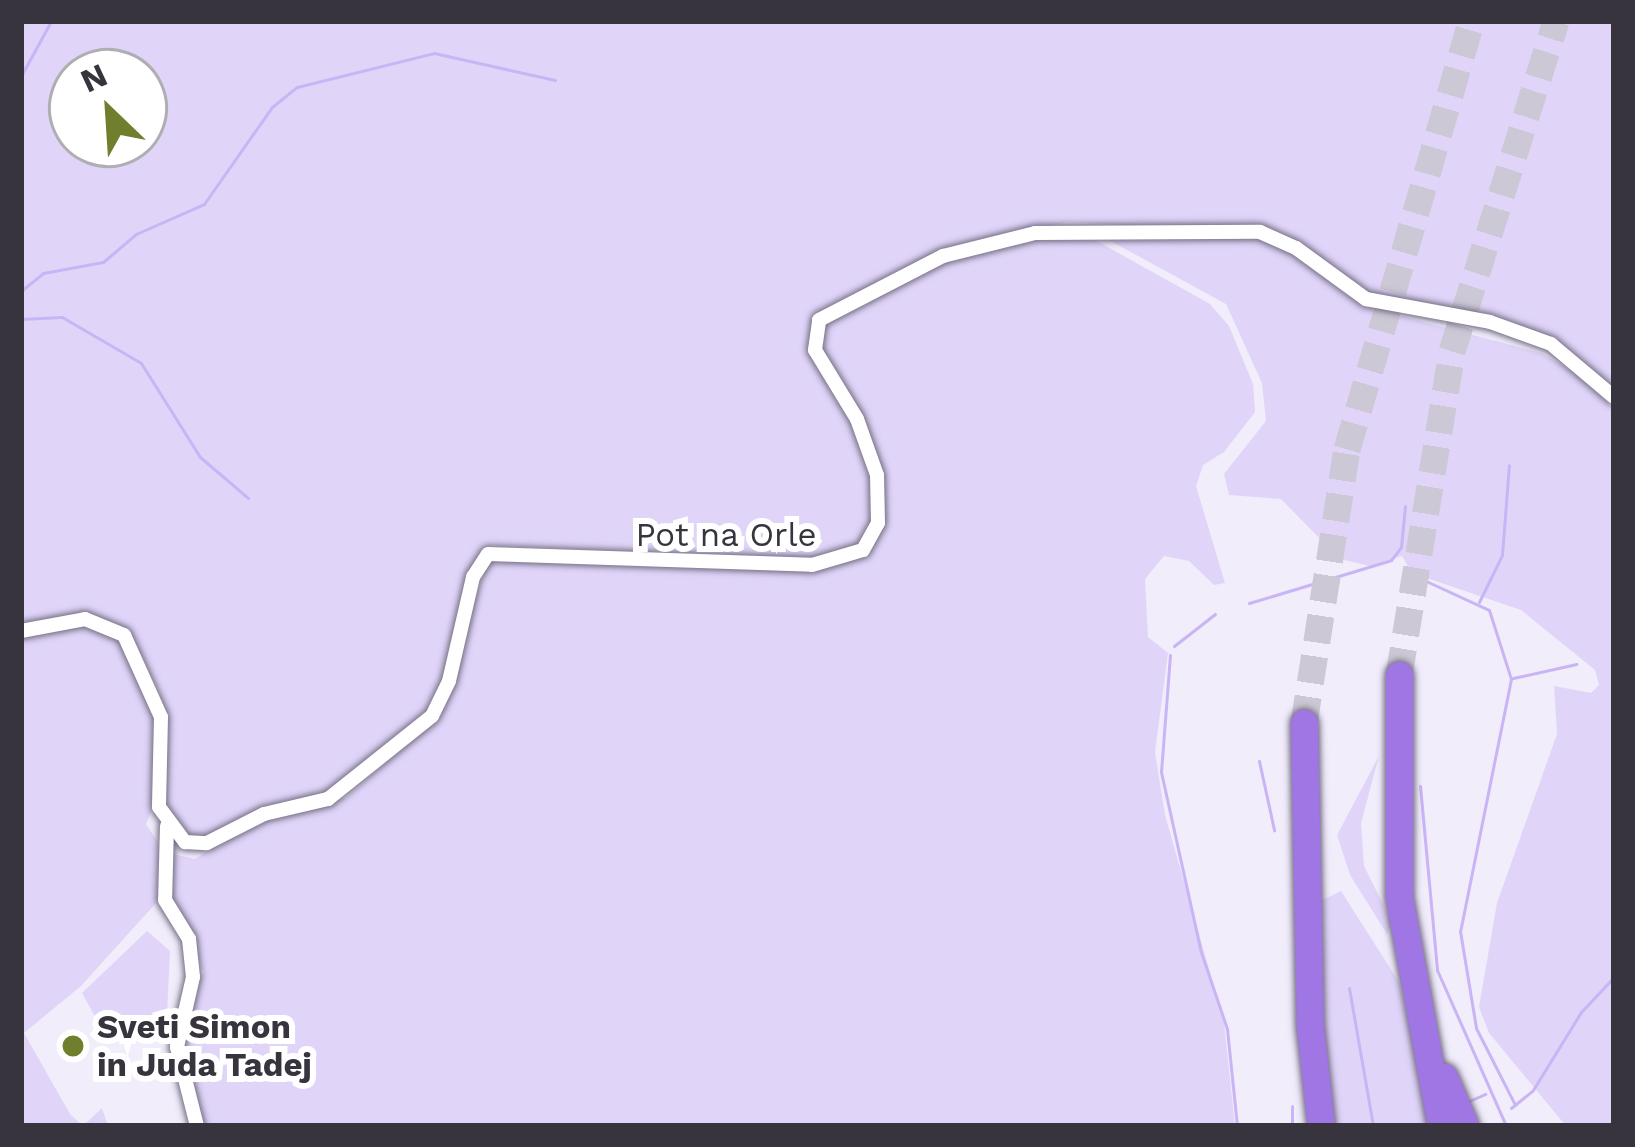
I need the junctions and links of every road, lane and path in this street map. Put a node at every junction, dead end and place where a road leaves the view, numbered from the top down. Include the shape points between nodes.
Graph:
1 (1614, 398) edge
2 (21, 631) edge
3 (1399, 675) tunnel mouth
4 (1304, 723) tunnel mouth
5 (167, 826) junction
6 (1414, 1000) junction
7 (1310, 1120) edge
8 (197, 1126) edge
9 (1442, 1126) edge
10 (1465, 1126) edge

1 - 5 street, Pot na Orle via 1551,344 1490,322 1366,299 1297,248 1260,232 1212,227 992,240 943,256 819,320 815,350 857,419 877,475 878,523 863,550 812,565 581,562 498,550 473,578 440,702 406,741 328,799 264,814 207,843 185,842
2 - 5 street via 85,619 124,635 160,717 158,794
3 - 6 highway via 1394,834
4 - 7 highway
5 - 8 street via 165,900 189,939 193,977 177,1047
6 - 9 highway
6 - 10 highway

